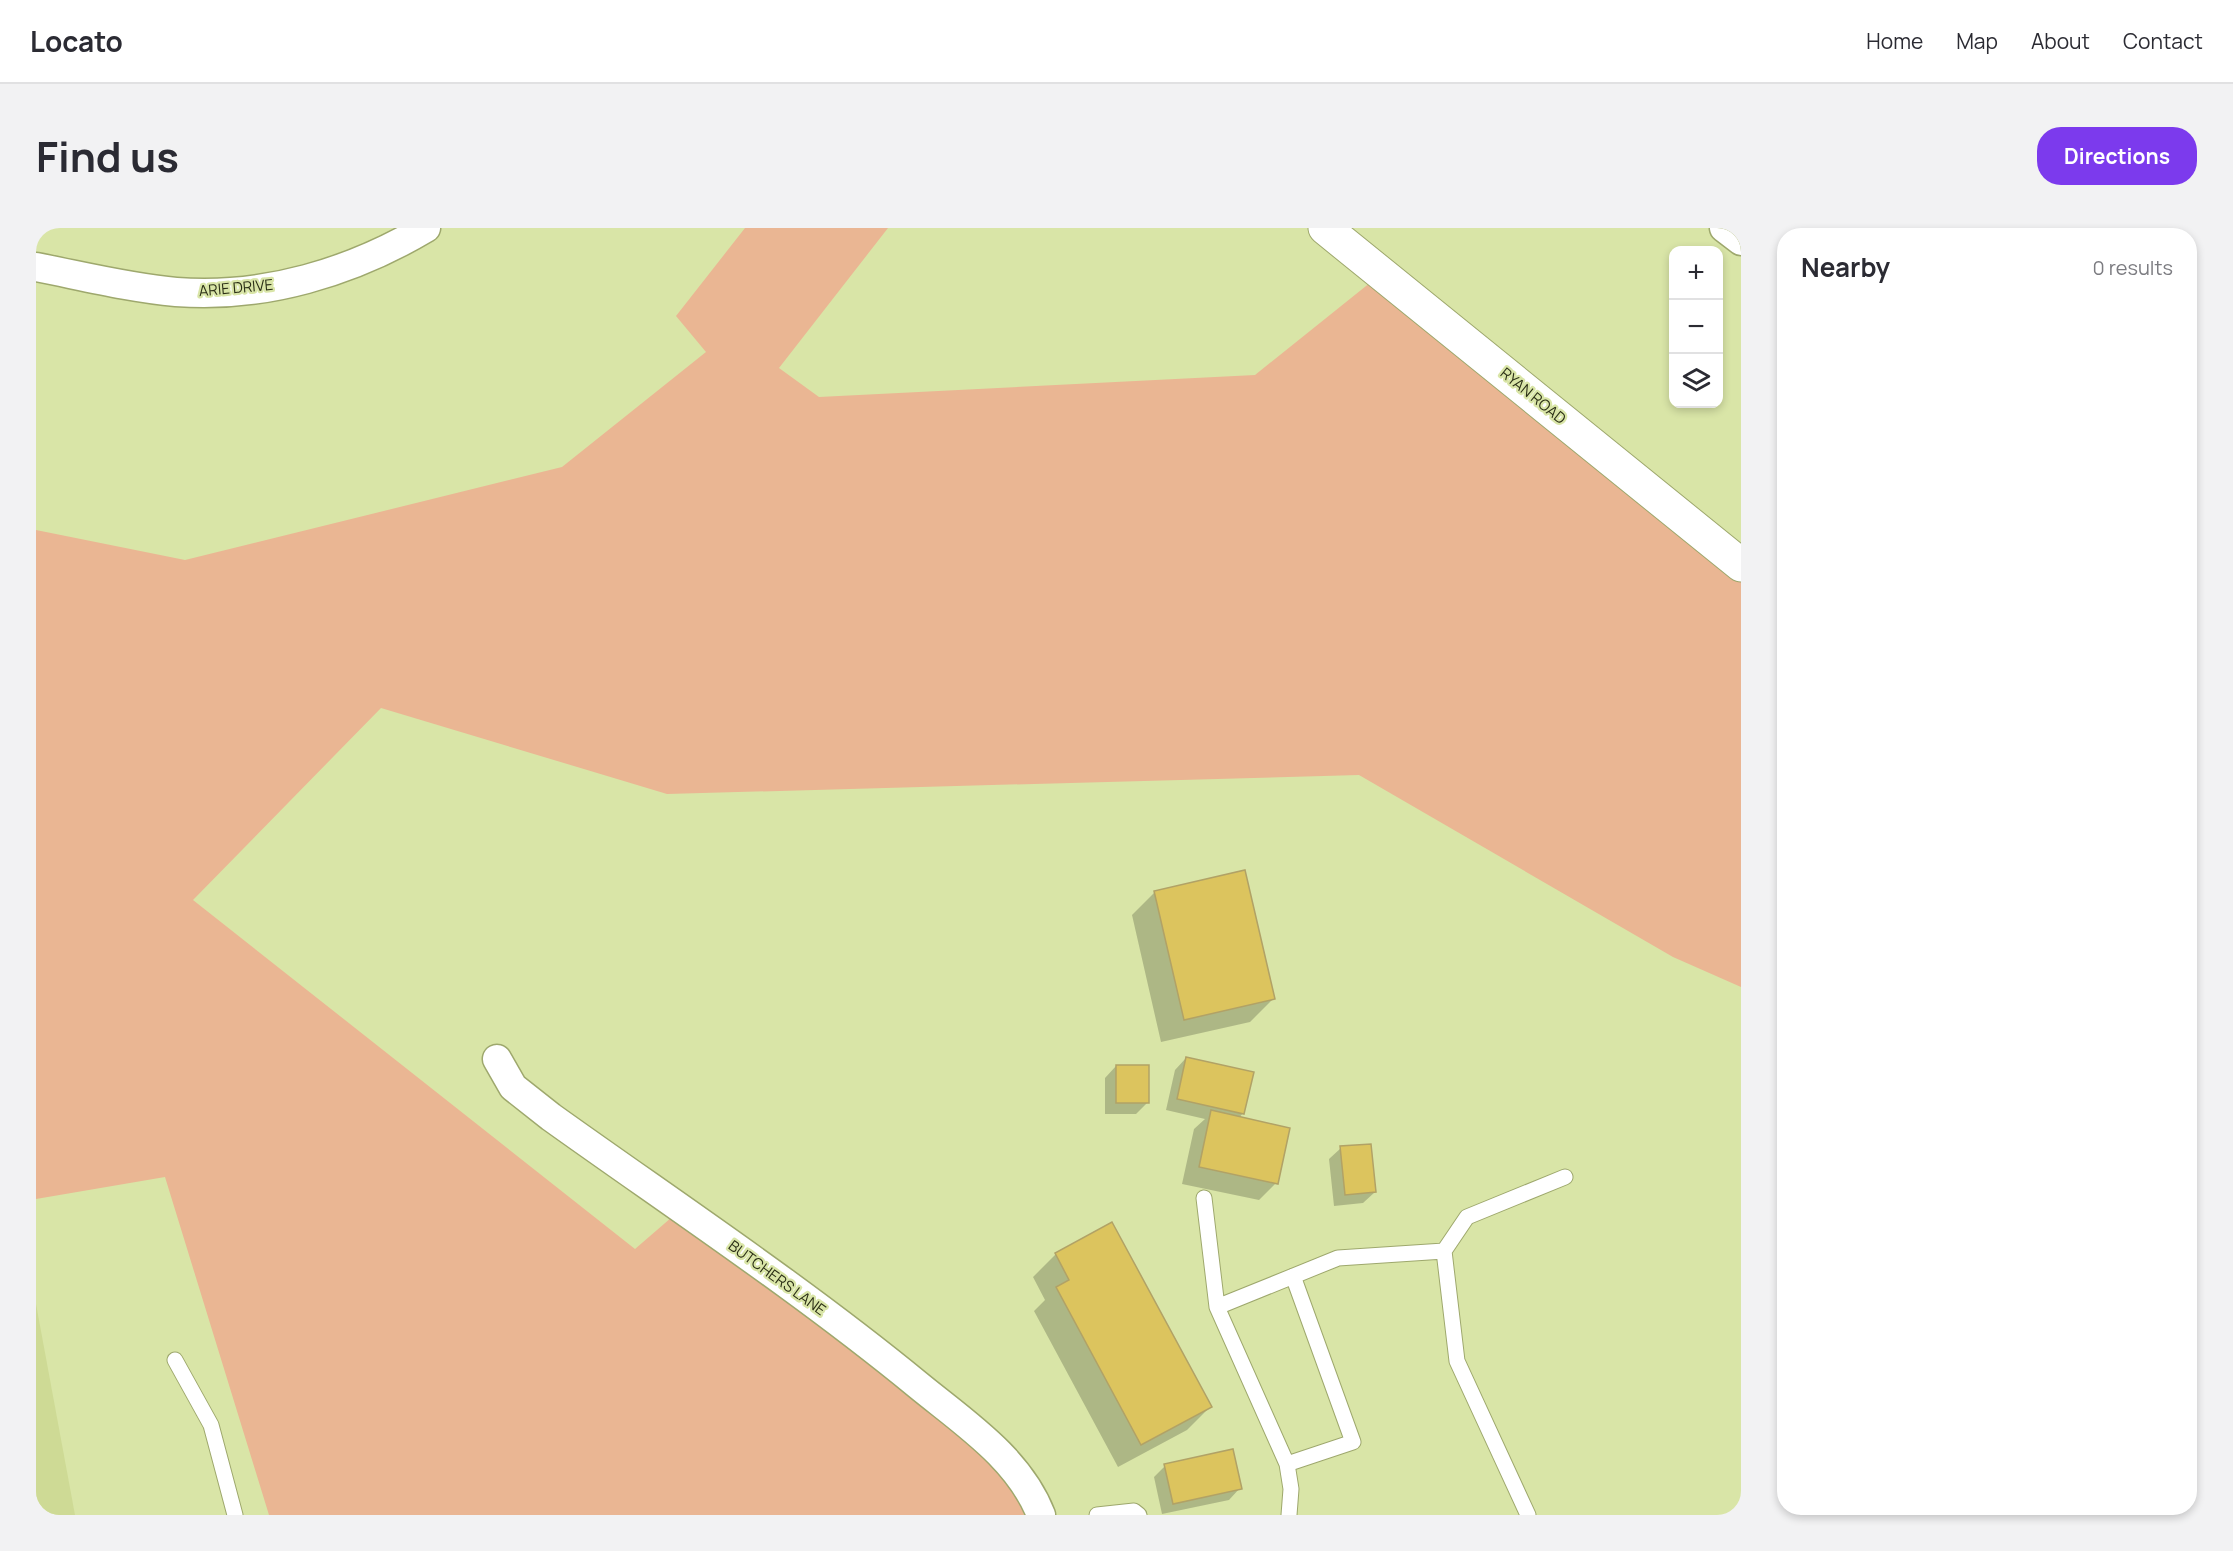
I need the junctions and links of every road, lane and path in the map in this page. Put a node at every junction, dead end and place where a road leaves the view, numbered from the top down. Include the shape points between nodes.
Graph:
1 (426, 228) edge
2 (1325, 228) edge
3 (1724, 228) edge
4 (1741, 241) edge
5 (36, 267) edge
6 (1741, 565) edge
7 (497, 1059) dead end
8 (1565, 1177) dead end
9 (1203, 1198) dead end
10 (1444, 1251) junction
11 (1293, 1276) junction
12 (1216, 1307) junction
13 (175, 1360) dead end
14 (1287, 1464) junction
15 (235, 1515) edge
16 (1041, 1515) edge
17 (1097, 1515) edge
18 (1140, 1515) edge
19 (1289, 1515) edge
20 (1528, 1515) edge

1 - 5 street, ARIE DRIVE via 368,259 314,277 224,292 176,291
2 - 6 street, RYAN ROAD
3 - 4 street
7 - 16 street, BUTCHERS LANE via 513,1087 551,1117 861,1338 967,1424 1010,1463
8 - 10 lane via 1467,1217
9 - 12 lane
10 - 11 lane via 1338,1258
10 - 20 lane via 1457,1361
11 - 12 lane
11 - 14 lane via 1353,1442
12 - 14 lane
13 - 15 lane via 211,1425
14 - 19 lane via 1291,1489
17 - 18 lane

